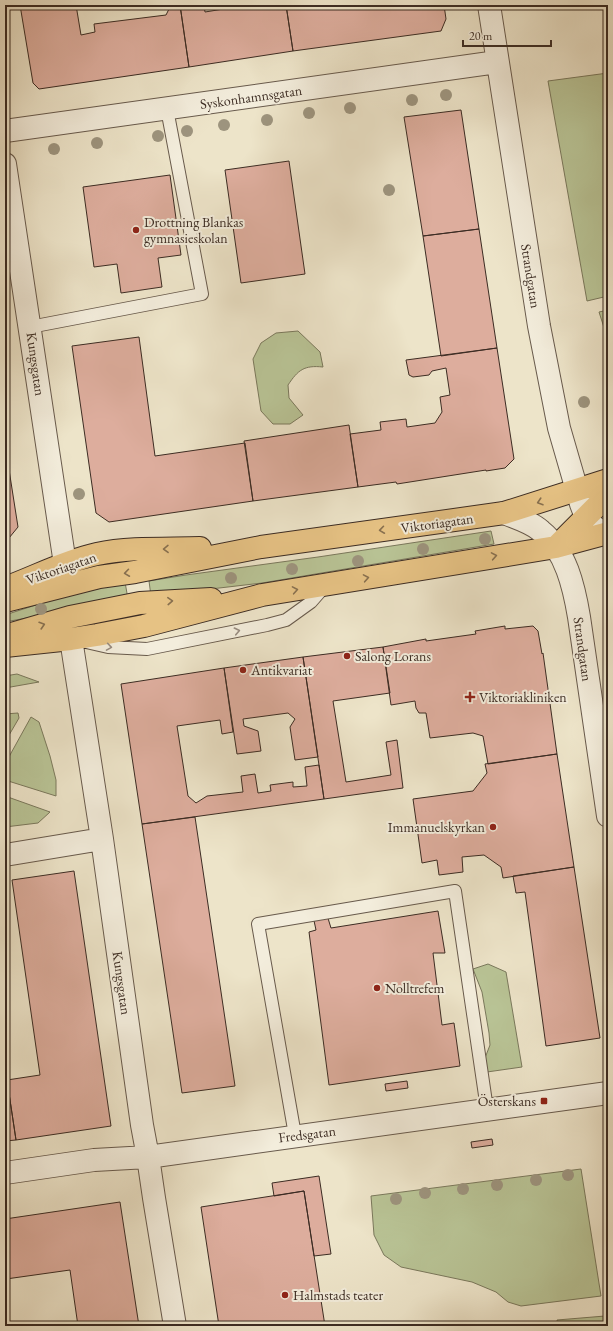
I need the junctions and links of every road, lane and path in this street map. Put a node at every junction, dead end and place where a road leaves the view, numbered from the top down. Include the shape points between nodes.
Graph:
1 (488, 5) edge
2 (497, 62) junction
3 (167, 109) junction
4 (5, 132) edge
5 (5, 164) edge
6 (30, 327) junction
7 (608, 480) edge
8 (576, 490) junction
9 (608, 495) edge
10 (504, 513) junction
11 (586, 517) junction
12 (606, 534) edge
13 (262, 547) junction
14 (556, 547) junction
15 (65, 564) junction
16 (327, 584) junction
17 (5, 588) edge
18 (262, 595) junction
19 (5, 601) edge
20 (5, 636) edge
21 (71, 639) junction
22 (5, 646) edge
23 (608, 816) edge
24 (102, 839) junction
25 (5, 855) edge
26 (608, 1093) edge
27 (488, 1109) junction
28 (294, 1135) junction
29 (148, 1157) junction
30 (5, 1173) edge
31 (175, 1326) edge

1 - 2 street, Strandgatan
2 - 3 street, Syskonhamnsgatan
2 - 8 street, Strandgatan via 539,326 559,428
3 - 4 street, Syskonhamnsgatan
3 - 6 lane via 202,294
5 - 6 street, Kungsgatan
6 - 15 street, Kungsgatan
7 - 8 highway, Viktoriagatan
8 -> 10 highway, Viktoriagatan
8 - 11 street, Strandgatan
9 - 11 highway
10 -> 13 highway, Viktoriagatan
10 - 14 street, Strandgatan via 540,530
11 - 12 street, Strandgatan
11 - 14 highway
12 - 14 highway
13 -> 15 highway, Viktoriagatan via 132,550 97,554
13 -> 19 highway, Viktoriagatan via 99,577
16 -> 14 highway
14 - 23 street, Strandgatan via 575,597
15 - 17 highway, Viktoriagatan
18 -> 16 highway
21 -> 16 lane via 108,647 147,649 267,625 286,620 311,602
20 -> 18 highway via 70,617 140,603
18 - 21 highway via 144,626
21 - 22 highway
21 - 24 street, Kungsgatan
24 - 25 street
24 - 29 street, Kungsgatan
26 - 27 street, Fredsgatan
27 - 28 street, Fredsgatan
27 - 28 lane via 455,891 258,924
28 - 29 street, Fredsgatan
29 - 30 street, Fredsgatan via 94,1160
29 - 31 street, Kungsgatan

